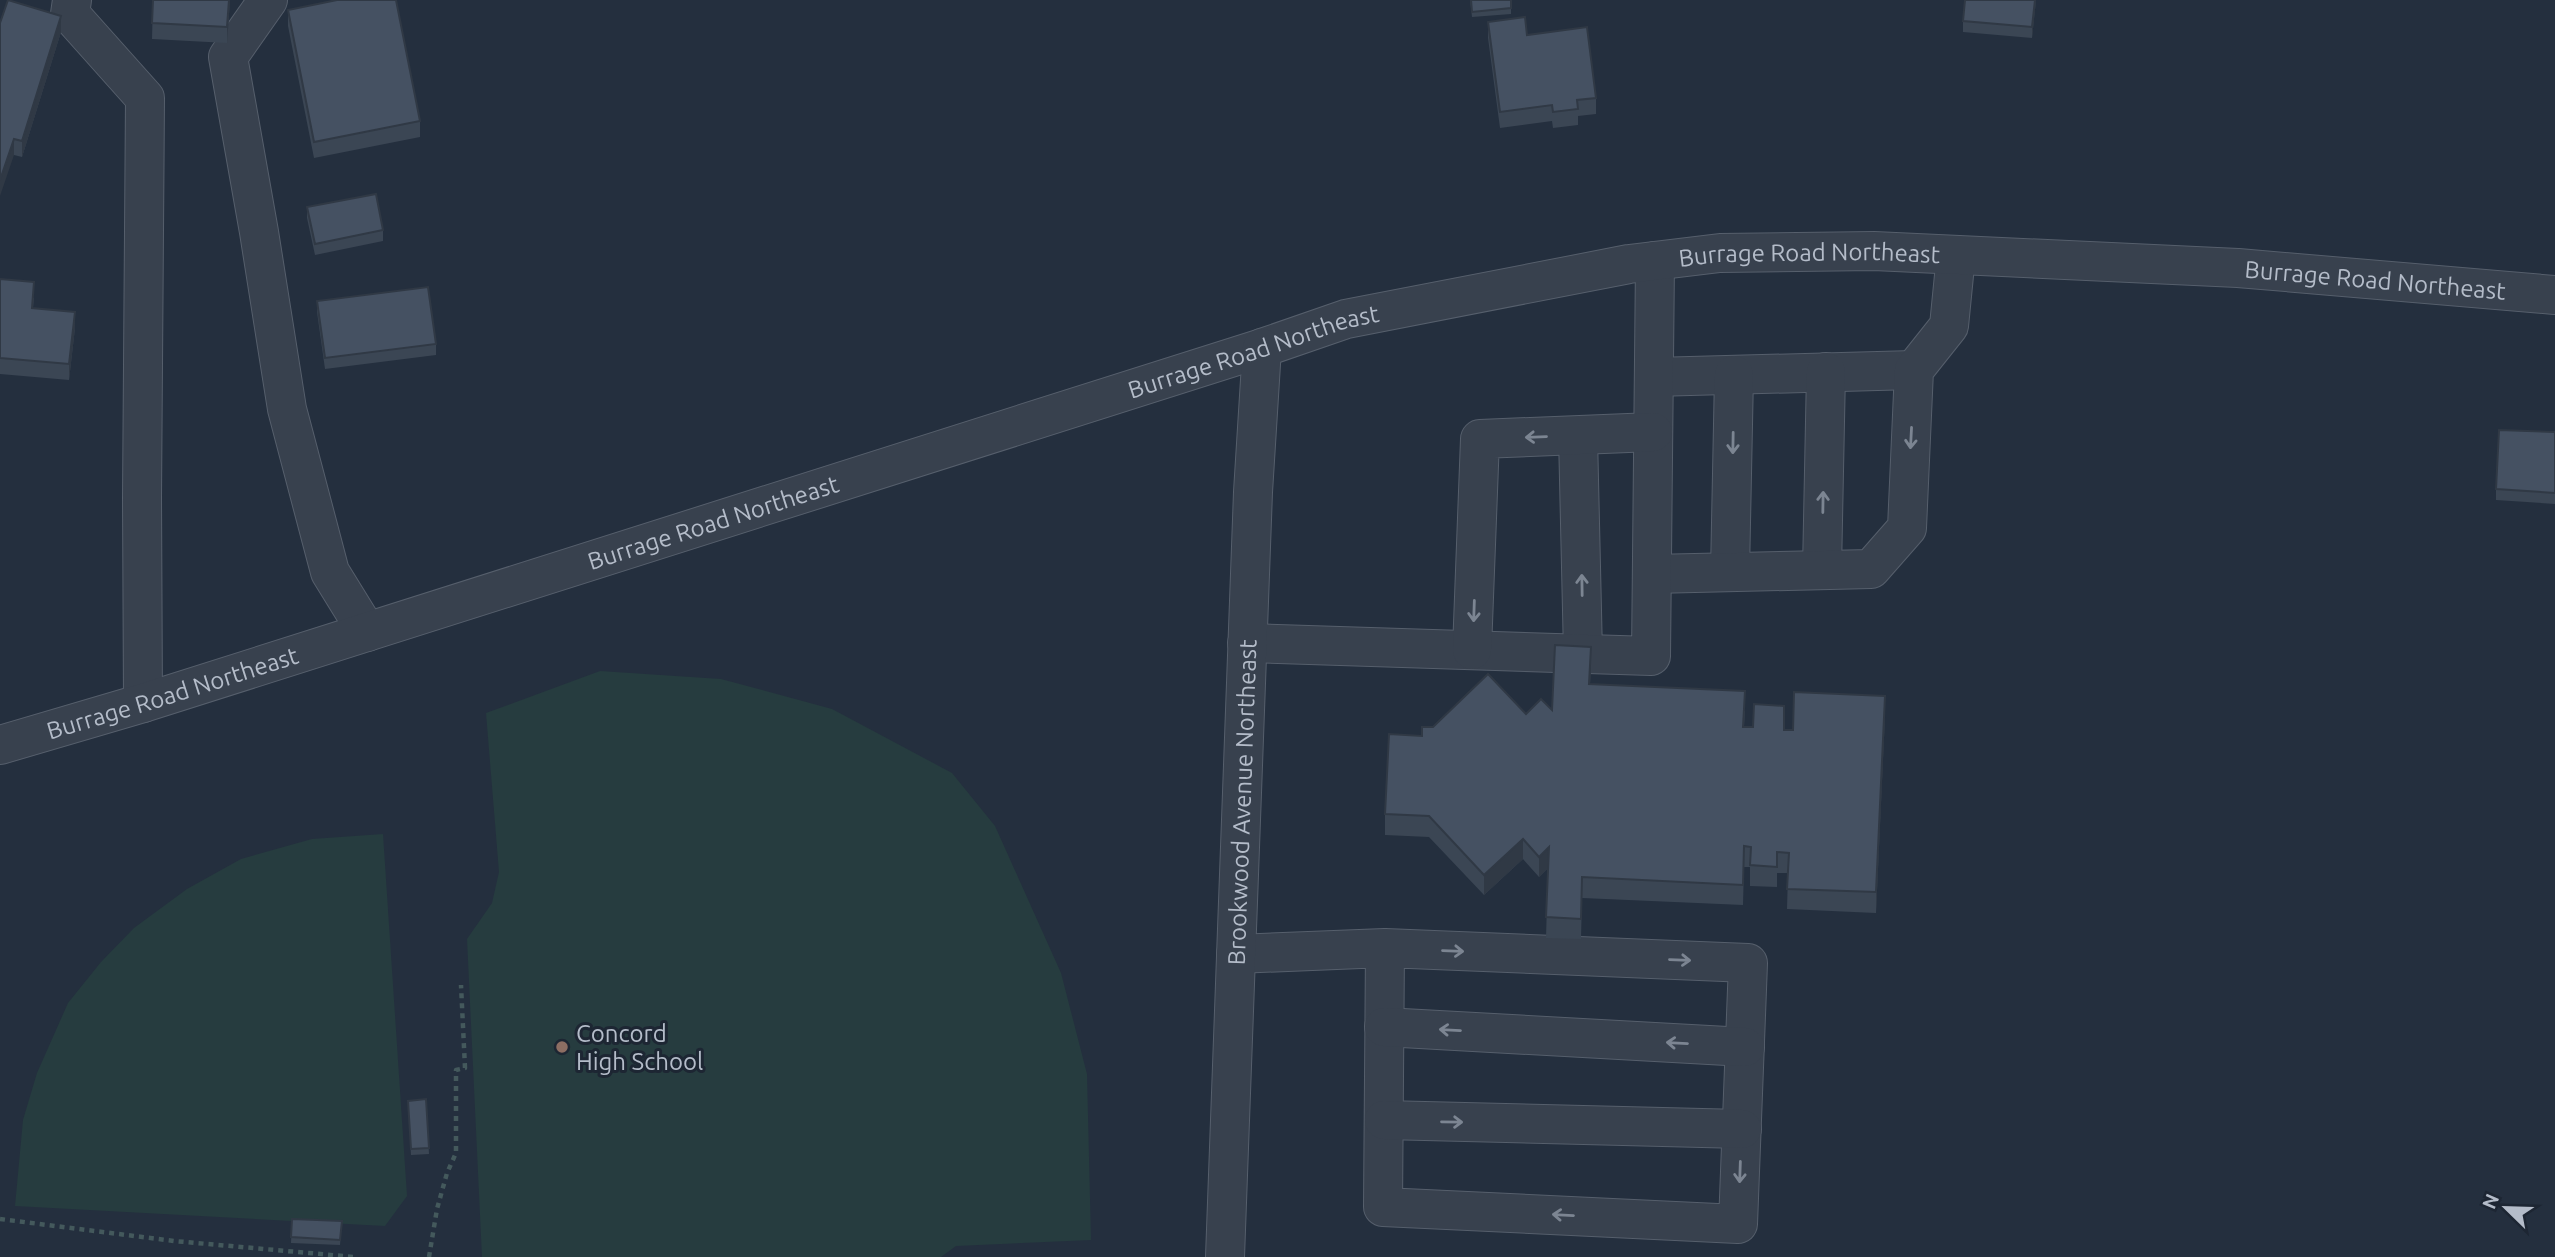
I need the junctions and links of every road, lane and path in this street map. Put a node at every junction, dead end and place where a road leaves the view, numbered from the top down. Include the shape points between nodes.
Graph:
1 (72, 0) edge
2 (268, 0) edge
3 (1956, 255) junction
4 (1655, 261) junction
5 (2555, 295) edge
6 (1262, 348) junction
7 (1914, 370) junction
8 (1826, 372) junction
9 (1734, 375) junction
10 (1654, 377) junction
11 (1653, 432) junction
12 (1578, 436) junction
13 (1822, 570) junction
14 (1730, 572) junction
15 (1652, 574) junction
16 (366, 632) junction
17 (1247, 643) junction
18 (1472, 650) junction
19 (1583, 654) junction
20 (143, 703) junction
21 (0, 746) edge
22 (1385, 948) junction
23 (1236, 954) junction
24 (461, 985) dead end
25 (1384, 1027) junction
26 (1745, 1047) junction
27 (1384, 1121) junction
28 (1742, 1129) junction
29 (0, 1219) edge
30 (355, 1257) edge
31 (429, 1257) edge
32 (1224, 1257) edge

1 - 20 street via 70,15 145,98
2 - 16 street via 228,57 287,409 330,572
3 - 4 street, Burrage Road Northeast via 1720,253
3 - 5 street, Burrage Road Northeast via 2238,268
3 - 7 street via 1949,326
4 - 6 street, Burrage Road Northeast via 1346,319
4 - 10 street
6 - 16 street, Burrage Road Northeast
6 - 17 street, Brookwood Avenue Northeast
7 - 8 street
7 -> 13 street via 1907,528 1871,569
8 - 9 street
13 -> 8 street
9 - 10 street
9 -> 14 street
10 - 11 street
11 - 12 street
11 - 15 street
12 -> 18 street via 1480,439
19 -> 12 street
13 - 14 street
14 - 15 street
15 - 19 street via 1651,656
16 - 20 street, Burrage Road Northeast
17 - 18 street
17 - 23 street, Brookwood Avenue Northeast
18 - 19 street
20 - 21 street, Burrage Road Northeast
22 - 23 street
22 - 25 street
22 -> 26 street via 1748,963
23 - 32 street, Brookwood Avenue Northeast
24 - 31 path via 465,1068 456,1070 457,1145
26 -> 25 street
25 - 27 street
26 - 28 street
27 -> 28 street
28 -> 27 street via 1738,1224 1383,1207
29 - 30 path

